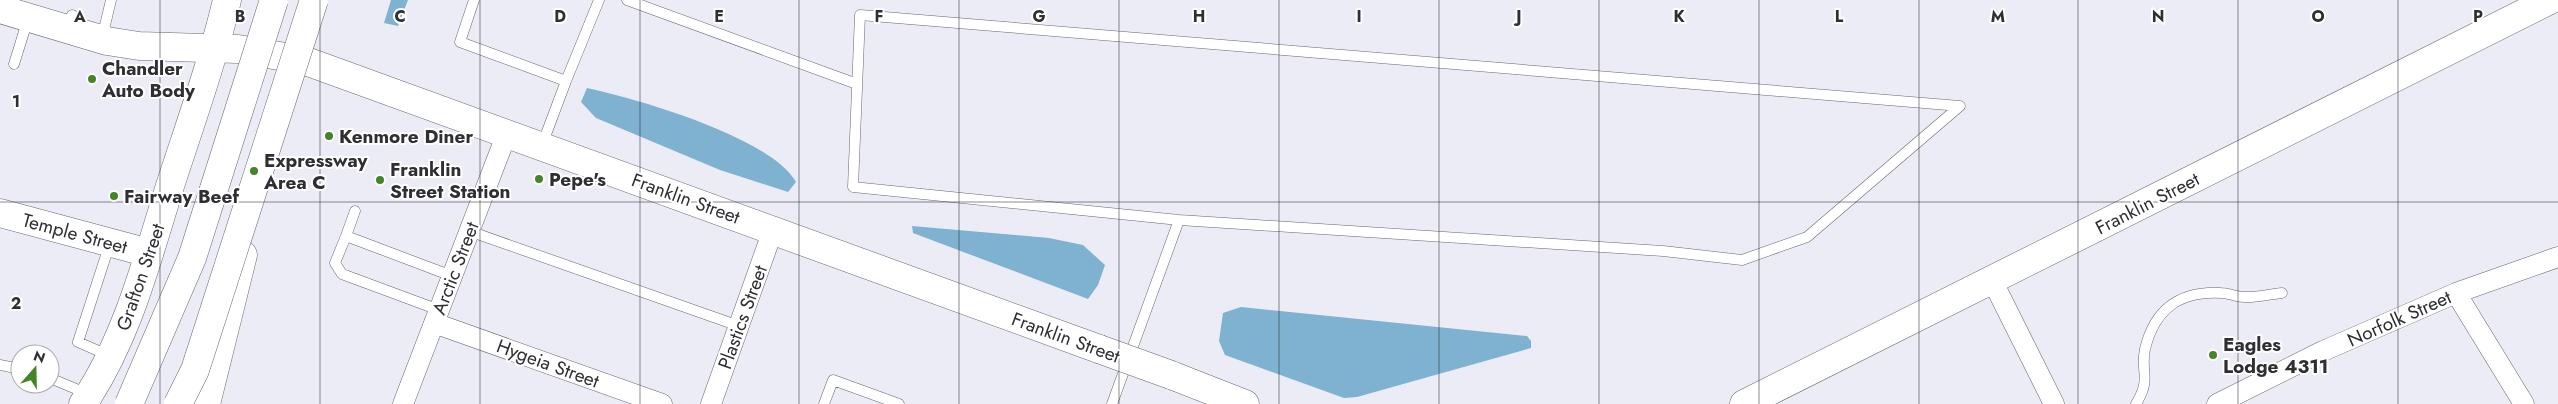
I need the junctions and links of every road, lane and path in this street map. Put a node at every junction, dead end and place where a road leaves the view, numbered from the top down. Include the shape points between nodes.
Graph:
1 (111, 0) edge
2 (227, 0) edge
3 (274, 0) edge
4 (314, 0) edge
5 (474, 0) edge
6 (599, 0) edge
7 (627, 0) edge
8 (2550, 0) edge
9 (0, 9) edge
10 (29, 18) junction
11 (102, 40) junction
12 (214, 48) junction
13 (14, 64) dead end
14 (566, 81) junction
15 (857, 84) junction
16 (507, 133) junction
17 (542, 145) junction
18 (264, 157) junction
19 (355, 211) dead end
20 (0, 213) edge
21 (1179, 220) junction
22 (773, 230) junction
23 (469, 231) junction
24 (346, 236) junction
25 (110, 242) junction
26 (149, 253) junction
27 (2558, 256) edge
28 (452, 276) junction
29 (1992, 280) junction
30 (2282, 293) dead end
31 (2456, 293) junction
32 (436, 316) junction
33 (739, 326) junction
34 (111, 356) junction
35 (60, 384) edge
36 (90, 401) edge
37 (129, 404) edge
38 (178, 404) edge
39 (206, 404) edge
40 (403, 404) edge
41 (662, 404) edge
42 (711, 404) edge
43 (824, 404) edge
44 (899, 404) edge
45 (1112, 404) edge
46 (1245, 404) edge
47 (1744, 404) edge
48 (2054, 404) edge
49 (2136, 404) edge
50 (2217, 404) edge
51 (2524, 404) edge

1 - 11 lane
2 - 12 main road, Grafton Street
3 - 37 main road, bridge via 192,258
4 - 18 main road, bridge
5 - 14 lane via 460,42
6 - 14 lane
7 - 15 lane
8 - 29 main road, Franklin Street
9 - 10 main road, Franklin Street
10 - 11 main road, Franklin Street via 72,24
10 - 13 lane
11 - 12 main road, Franklin Street via 139,46
12 - 16 main road, Franklin Street via 303,60
12 - 26 main road, Grafton Street
14 - 17 lane
15 - 21 lane via 853,187
15 - 21 lane via 860,15 1960,106 1806,237 1742,260 1663,251
16 - 17 main road, Franklin Street
16 - 23 street, Arctic Street
17 - 22 main road, Franklin Street
18 - 38 main road, bridge via 195,370
18 - 39 main road, bridge
19 - 24 lane
20 - 25 main road, Temple Street
21 - 45 lane
22 - 33 street, Plastics Street
22 - 46 main road, Franklin Street, bridge
23 - 28 street, Arctic Street
23 - 33 lane
24 - 28 lane
24 - 32 lane via 335,263 342,274
25 - 26 main road, Temple Street
25 - 34 lane via 78,342
26 - 34 main road, Grafton Street
27 - 31 street, Norfolk Street
28 - 32 street, Arctic Street
29 - 47 main road, Franklin Street
29 - 48 street
30 - 49 lane via 2243,297 2199,293 2173,302 2152,330 2145,350 2144,392
31 - 50 street, Norfolk Street via 2323,351
31 - 51 street
32 - 40 street, Arctic Street
32 - 41 street, Hygeia Street
33 - 42 street, Plastics Street
34 - 36 main road, Grafton Street
35 - 36 lane
43 - 44 lane via 833,380

